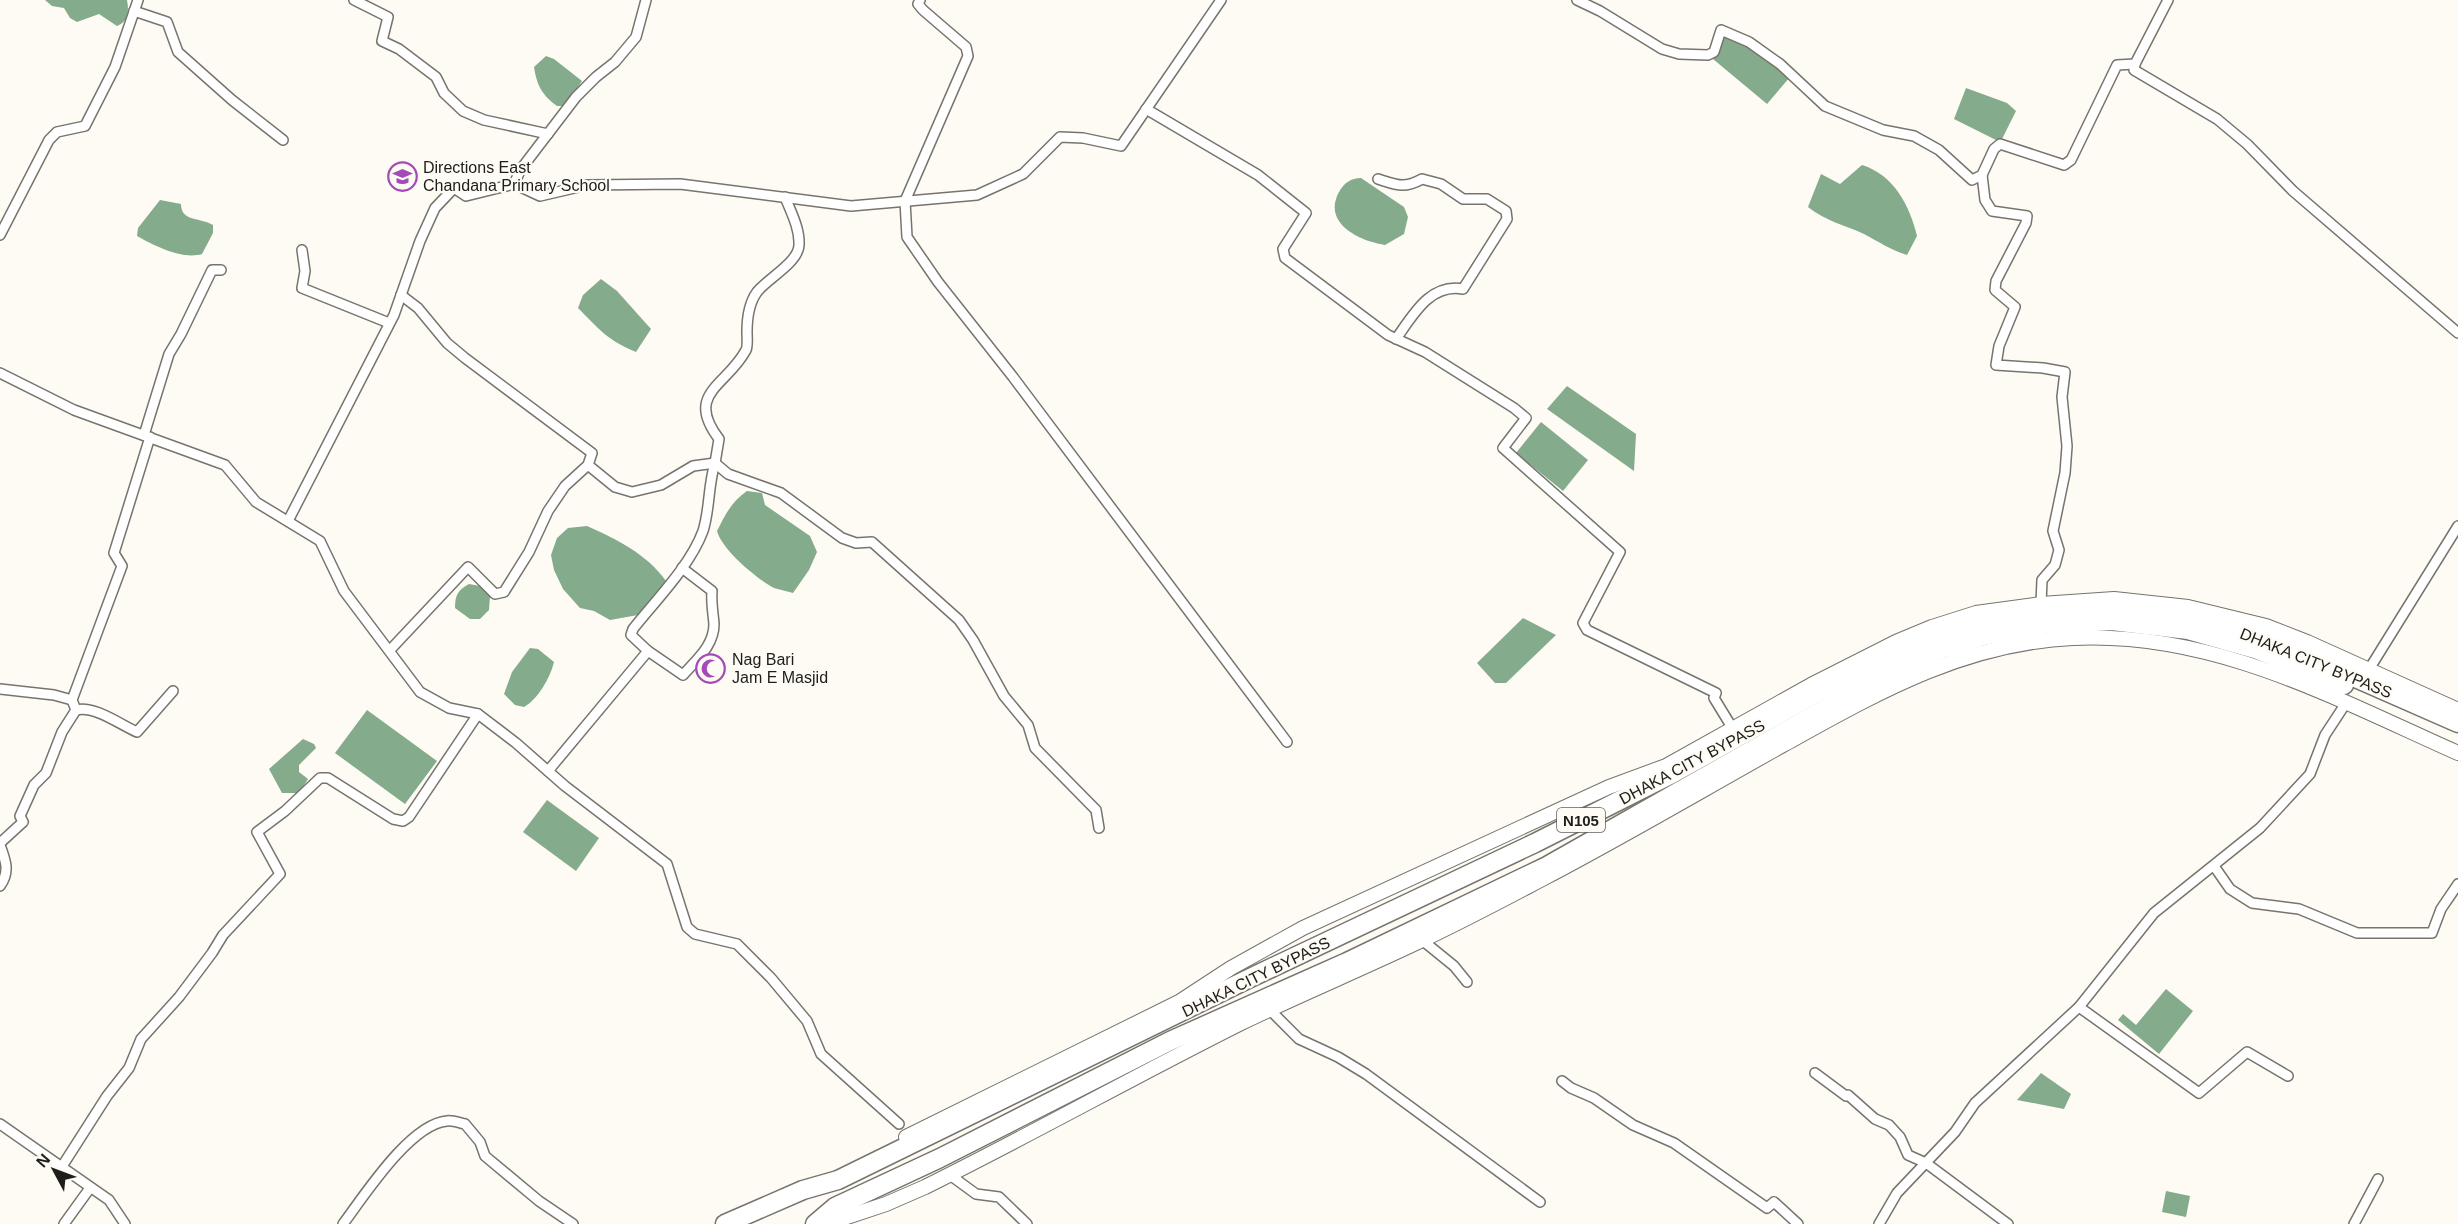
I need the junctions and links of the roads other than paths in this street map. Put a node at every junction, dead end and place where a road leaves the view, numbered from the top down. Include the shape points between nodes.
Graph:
1 (138, 0) edge
2 (354, 0) edge
3 (646, 0) edge
4 (920, 0) edge
5 (1221, 0) edge
6 (1577, 0) edge
7 (2168, 0) edge
8 (134, 11) junction
9 (2135, 64) junction
10 (1146, 109) junction
11 (548, 134) junction
12 (284, 140) dead end
13 (1982, 176) junction
14 (1378, 179) dead end
15 (514, 184) junction
16 (785, 197) junction
17 (905, 201) junction
18 (0, 234) edge
19 (302, 250) dead end
20 (221, 270) dead end
21 (401, 295) junction
22 (389, 323) junction
23 (2458, 333) edge
24 (1396, 339) junction
25 (0, 373) edge
26 (147, 436) junction
27 (715, 463) junction
28 (588, 465) junction
29 (288, 521) junction
30 (2458, 526) edge
31 (682, 568) junction
32 (2042, 604) junction
33 (390, 650) junction
34 (648, 651) junction
35 (2368, 670) junction
36 (0, 689) edge
37 (173, 691) dead end
38 (72, 700) junction
39 (2346, 703) junction
40 (76, 710) junction
41 (2458, 710) edge
42 (478, 714) junction
43 (2458, 723) edge
44 (1733, 729) junction
45 (2458, 735) edge
46 (1287, 742) dead end
47 (2458, 753) edge
48 (548, 771) junction
49 (1099, 828) dead end
50 (0, 844) edge
51 (2214, 866) junction
52 (2458, 884) edge
53 (0, 886) edge
54 (1422, 940) junction
55 (1467, 982) dead end
56 (2079, 1006) junction
57 (1270, 1010) junction
58 (1815, 1073) dead end
59 (2288, 1076) dead end
60 (1562, 1081) dead end
61 (0, 1124) edge
62 (899, 1124) dead end
63 (1926, 1163) junction
64 (61, 1168) junction
65 (950, 1175) junction
66 (2378, 1179) dead end
67 (90, 1188) junction
68 (809, 1188) junction
69 (1540, 1202) dead end
70 (64, 1224) edge
71 (124, 1224) edge
72 (343, 1224) edge
73 (573, 1224) edge
74 (725, 1224) edge
75 (816, 1224) edge
76 (826, 1224) edge
77 (1028, 1224) edge
78 (1798, 1224) edge
79 (1879, 1224) edge
80 (2008, 1224) edge
81 (2354, 1224) edge

1 - 8 street
2 - 11 street via 388,17 382,41 436,77 444,93 463,111 484,120
3 - 11 street via 636,37 576,97
4 - 17 street via 918,4 923,10 966,47 968,56
5 - 10 street
6 - 13 street via 1662,49 1679,54 1714,52 1721,30 1749,42 1780,64 1825,106 1883,130 1914,136 1939,150 1972,180
7 - 9 street
8 - 12 street via 167,22 178,52
8 - 18 street via 115,67 85,126 57,132 49,140
9 - 13 street via 2117,65 2071,160 2064,165 2000,144
9 - 23 street via 2134,70 2217,118 2293,191
10 - 17 street via 1121,146 1059,137 1023,174 977,195
10 - 24 street via 1258,175 1306,213 1283,249 1284,258
11 - 15 street
13 - 32 street via 1985,200 1992,211 2027,216 1996,281 1995,290 2015,307 1999,346 1996,365 2065,372 2062,397 2066,473 2053,531 2059,550 2055,565 2042,580
14 - 24 street via 1399,186 1410,186 1422,179 1441,184 1463,199 1487,199 1506,211 1507,219 1463,289 1438,290
15 - 16 street via 540,196 587,185 680,184
15 - 21 street via 466,196 454,188 435,208
16 - 17 street via 851,206
16 - 27 street via 800,247 795,257 755,295 749,312 747,349 706,405 708,424 719,439
17 - 46 street via 907,237 938,282
19 - 22 street via 302,288
20 - 26 street via 212,270 169,354
21 - 22 street
21 - 28 street via 465,358 587,448 592,453
22 - 29 street
24 - 44 street via 1425,352 1526,418 1503,448 1620,552 1583,623 1587,630 1716,693 1714,698
25 - 26 street via 74,410
26 - 29 street via 225,465 256,502
26 - 38 street via 114,553 122,566
27 - 28 street via 693,466 661,485 632,492 615,487
27 - 31 street via 702,531
27 - 49 street via 728,474 781,494 842,538 856,543 872,542 959,620 1004,696 1028,725 1035,748 1096,810
28 - 33 street via 565,486 548,511 504,592 495,594 468,567
29 - 33 street via 320,541 344,591
30 - 35 street
31 - 34 street via 633,629 631,636
31 - 34 street via 712,591 714,625 710,643 683,675
32 - 35 main road via 2115,599 2188,606 2266,626
32 - 44 main road via 1976,613 1932,627 1811,685
33 - 42 street via 420,692 449,708
34 - 48 street
35 - 41 main road
36 - 38 street
37 - 40 street via 137,732 83,708
38 - 40 street
39 - 47 main road
39 - 51 street via 2325,735 2310,774 2260,828
39 - 54 main road via 2244,661 2145,640 2072,638 1989,650 1893,686 1552,874
40 - 50 street via 62,732 46,773 29,795 20,816 23,822
42 - 48 street
42 - 64 street via 404,821 393,819 328,778 320,778 257,832 280,874 223,934 179,998 141,1039 129,1068
43 - 68 highway, DHAKA CITY BYPASS / N105 via 2260,636 2188,617 2115,609 2068,610 1978,622 1901,652 1535,843 838,1180
44 - 68 main road via 1666,766 1609,787 1303,928 1179,1002
45 - 75 highway, DHAKA CITY BYPASS / N105 via 2255,649 2188,630 2112,621 2042,625 1984,636 1908,664 1547,866 1170,1041 835,1207
48 - 62 street via 667,864 687,927 695,934 737,944 807,1021 821,1054
50 - 53 street via 6,862 6,877
51 - 52 street via 2230,889 2252,903 2299,909 2357,933 2432,933 2441,909
51 - 56 street via 2154,913
54 - 55 street
54 - 57 main road
56 - 59 street via 2199,1093 2247,1052
56 - 63 street via 1975,1103
57 - 65 main road
57 - 69 street via 1299,1040 1366,1074
58 - 63 street via 1875,1119 1889,1125 1908,1155
60 - 78 street via 1633,1125 1674,1143 1767,1208 1774,1202
61 - 64 street
63 - 79 street via 1897,1193
63 - 80 street
64 - 67 street
65 - 76 main road via 886,1204
65 - 77 street via 976,1194 999,1197
66 - 81 street
67 - 70 street
67 - 71 street via 110,1200
68 - 74 highway, DHAKA CITY BYPASS / N105
72 - 73 street via 393,1158 421,1132 446,1121 465,1124 480,1142 485,1156 539,1202

